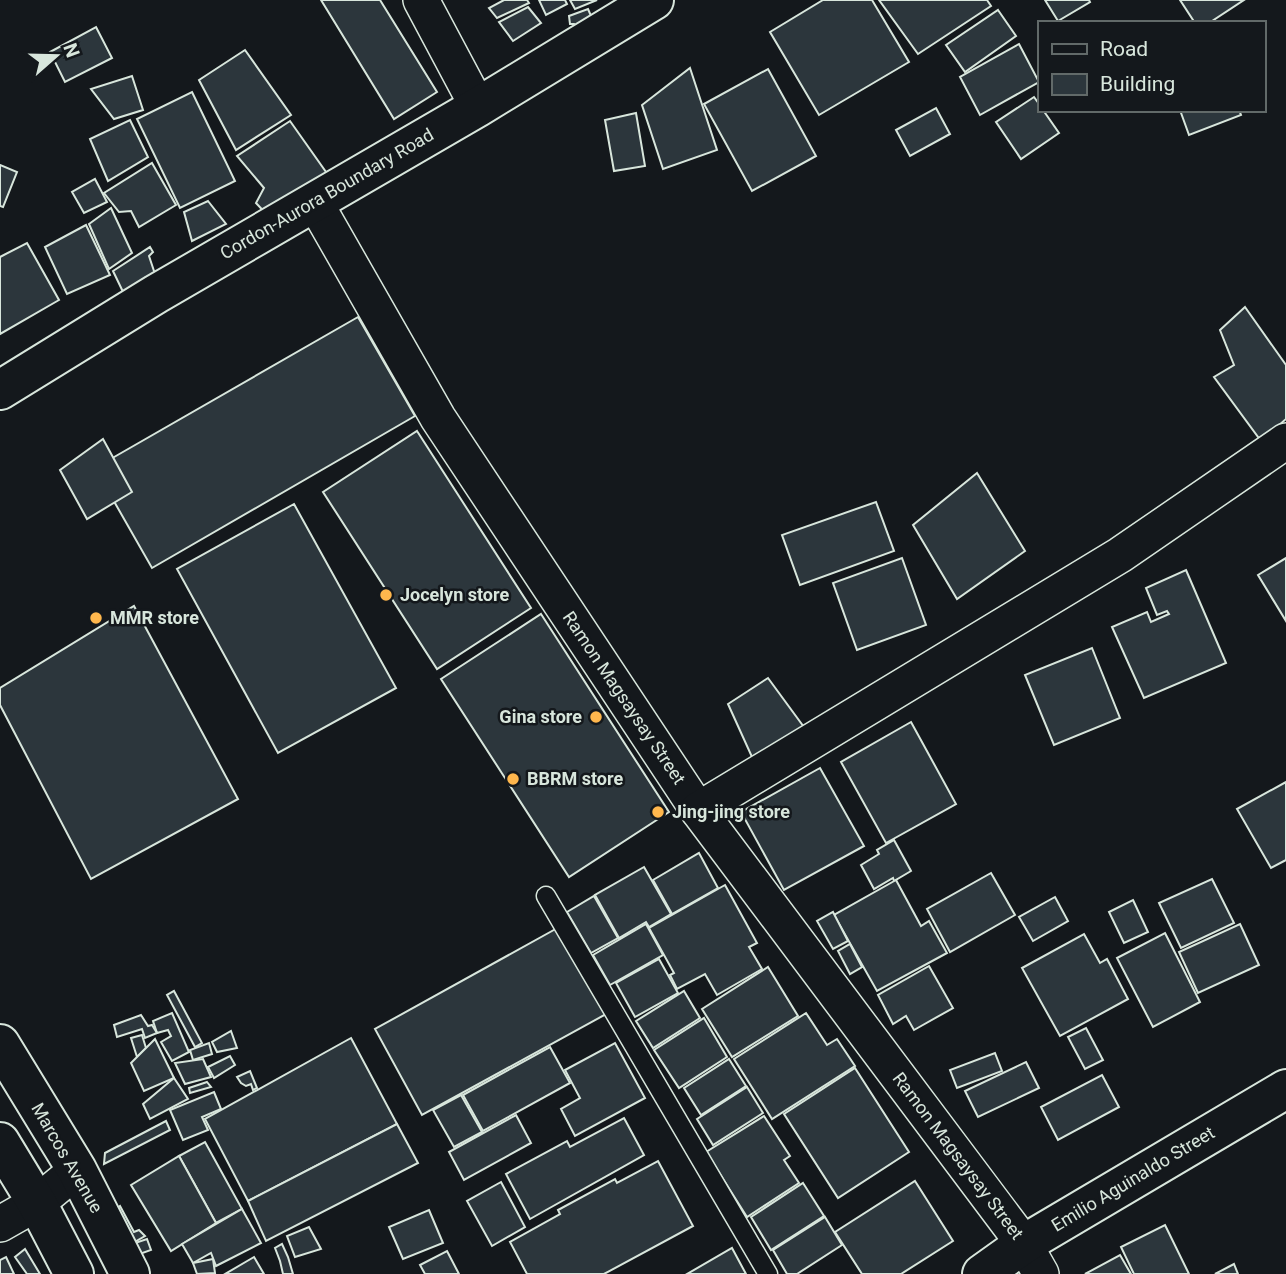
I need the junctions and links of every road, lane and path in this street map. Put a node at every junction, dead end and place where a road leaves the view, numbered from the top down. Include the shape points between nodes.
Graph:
1 (421, 0) edge
2 (653, 0) edge
3 (478, 107) junction
4 (314, 201) junction
5 (0, 390) edge
6 (1286, 442) edge
7 (698, 810) junction
8 (546, 896) dead end
9 (0, 1044) edge
10 (1286, 1089) edge
11 (0, 1142) edge
12 (76, 1170) junction
13 (37, 1203) junction
14 (0, 1224) edge
15 (1032, 1259) edge
16 (74, 1274) edge
17 (130, 1274) edge
18 (768, 1274) edge
19 (982, 1274) edge

1 - 3 street
2 - 3 main road, Cordon-Aurora Boundary Road
3 - 4 main road, Cordon-Aurora Boundary Road
4 - 5 main road, Cordon-Aurora Boundary Road
4 - 7 street, Ramon Magsaysay Street via 438,418
6 - 7 street via 1120,555
7 - 15 street, Ramon Magsaysay Street
8 - 18 lane
9 - 12 main road, Marcos Avenue
10 - 15 main road, Emilio Aguinaldo Street
11 - 13 main road
12 - 13 street
12 - 17 main road, Marcos Avenue
13 - 14 street
13 - 16 main road
15 - 19 main road, Emilio Aguinaldo Street

